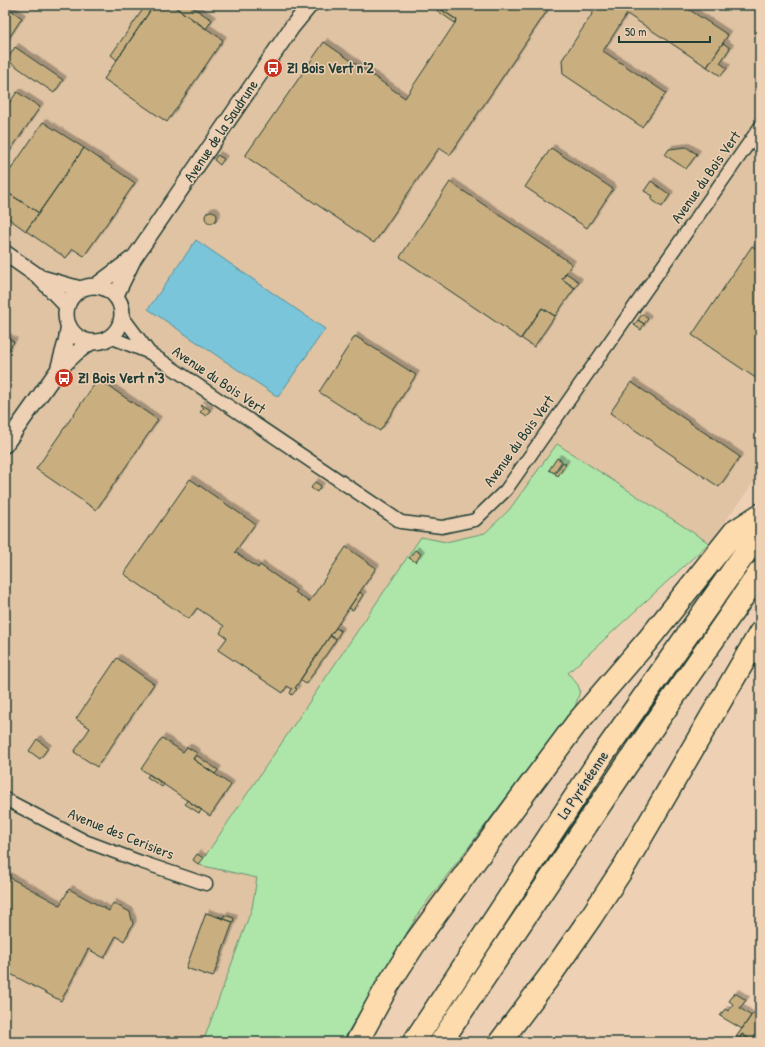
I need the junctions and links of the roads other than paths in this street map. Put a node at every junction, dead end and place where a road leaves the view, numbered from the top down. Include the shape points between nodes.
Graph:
1 (310, 5) edge
2 (760, 126) edge
3 (5, 253) edge
4 (134, 258) junction
5 (38, 276) junction
6 (97, 285) junction
7 (80, 289) junction
8 (116, 295) junction
9 (67, 306) junction
10 (122, 316) junction
11 (69, 326) junction
12 (110, 337) junction
13 (91, 342) junction
14 (150, 353) junction
15 (58, 370) junction
16 (5, 445) edge
17 (760, 515) edge
18 (760, 532) edge
19 (760, 572) edge
20 (760, 633) edge
21 (5, 799) edge
22 (206, 884) dead end
23 (357, 1042) edge
24 (414, 1042) edge
25 (441, 1042) edge
26 (500, 1042) edge

1 - 4 street, Avenue de la Saudrune via 292,27
2 - 14 street, Avenue du Bois Vert via 506,490 475,520 442,527 401,522
3 - 5 street
4 - 6 street, Avenue de la Saudrune
4 - 8 street, Avenue de la Saudrune
5 - 7 street
5 - 9 street
6 - 7 street
6 - 8 street
7 - 9 street
8 - 10 street
9 - 11 street
10 - 12 street via 116,331
10 - 14 street, Avenue du Bois Vert
11 - 13 street via 78,337
11 - 15 street
12 - 13 street
12 - 14 street, Avenue du Bois Vert
13 - 15 street
15 - 16 street
17 - 23 highway via 734,532 648,640 576,724 417,940 388,985
18 - 24 highway, La Pyrénéenne via 604,753
19 - 25 highway, La Pyrénéenne
20 - 26 highway via 612,884 552,973
21 - 22 street, Avenue des Cerisiers via 85,841

